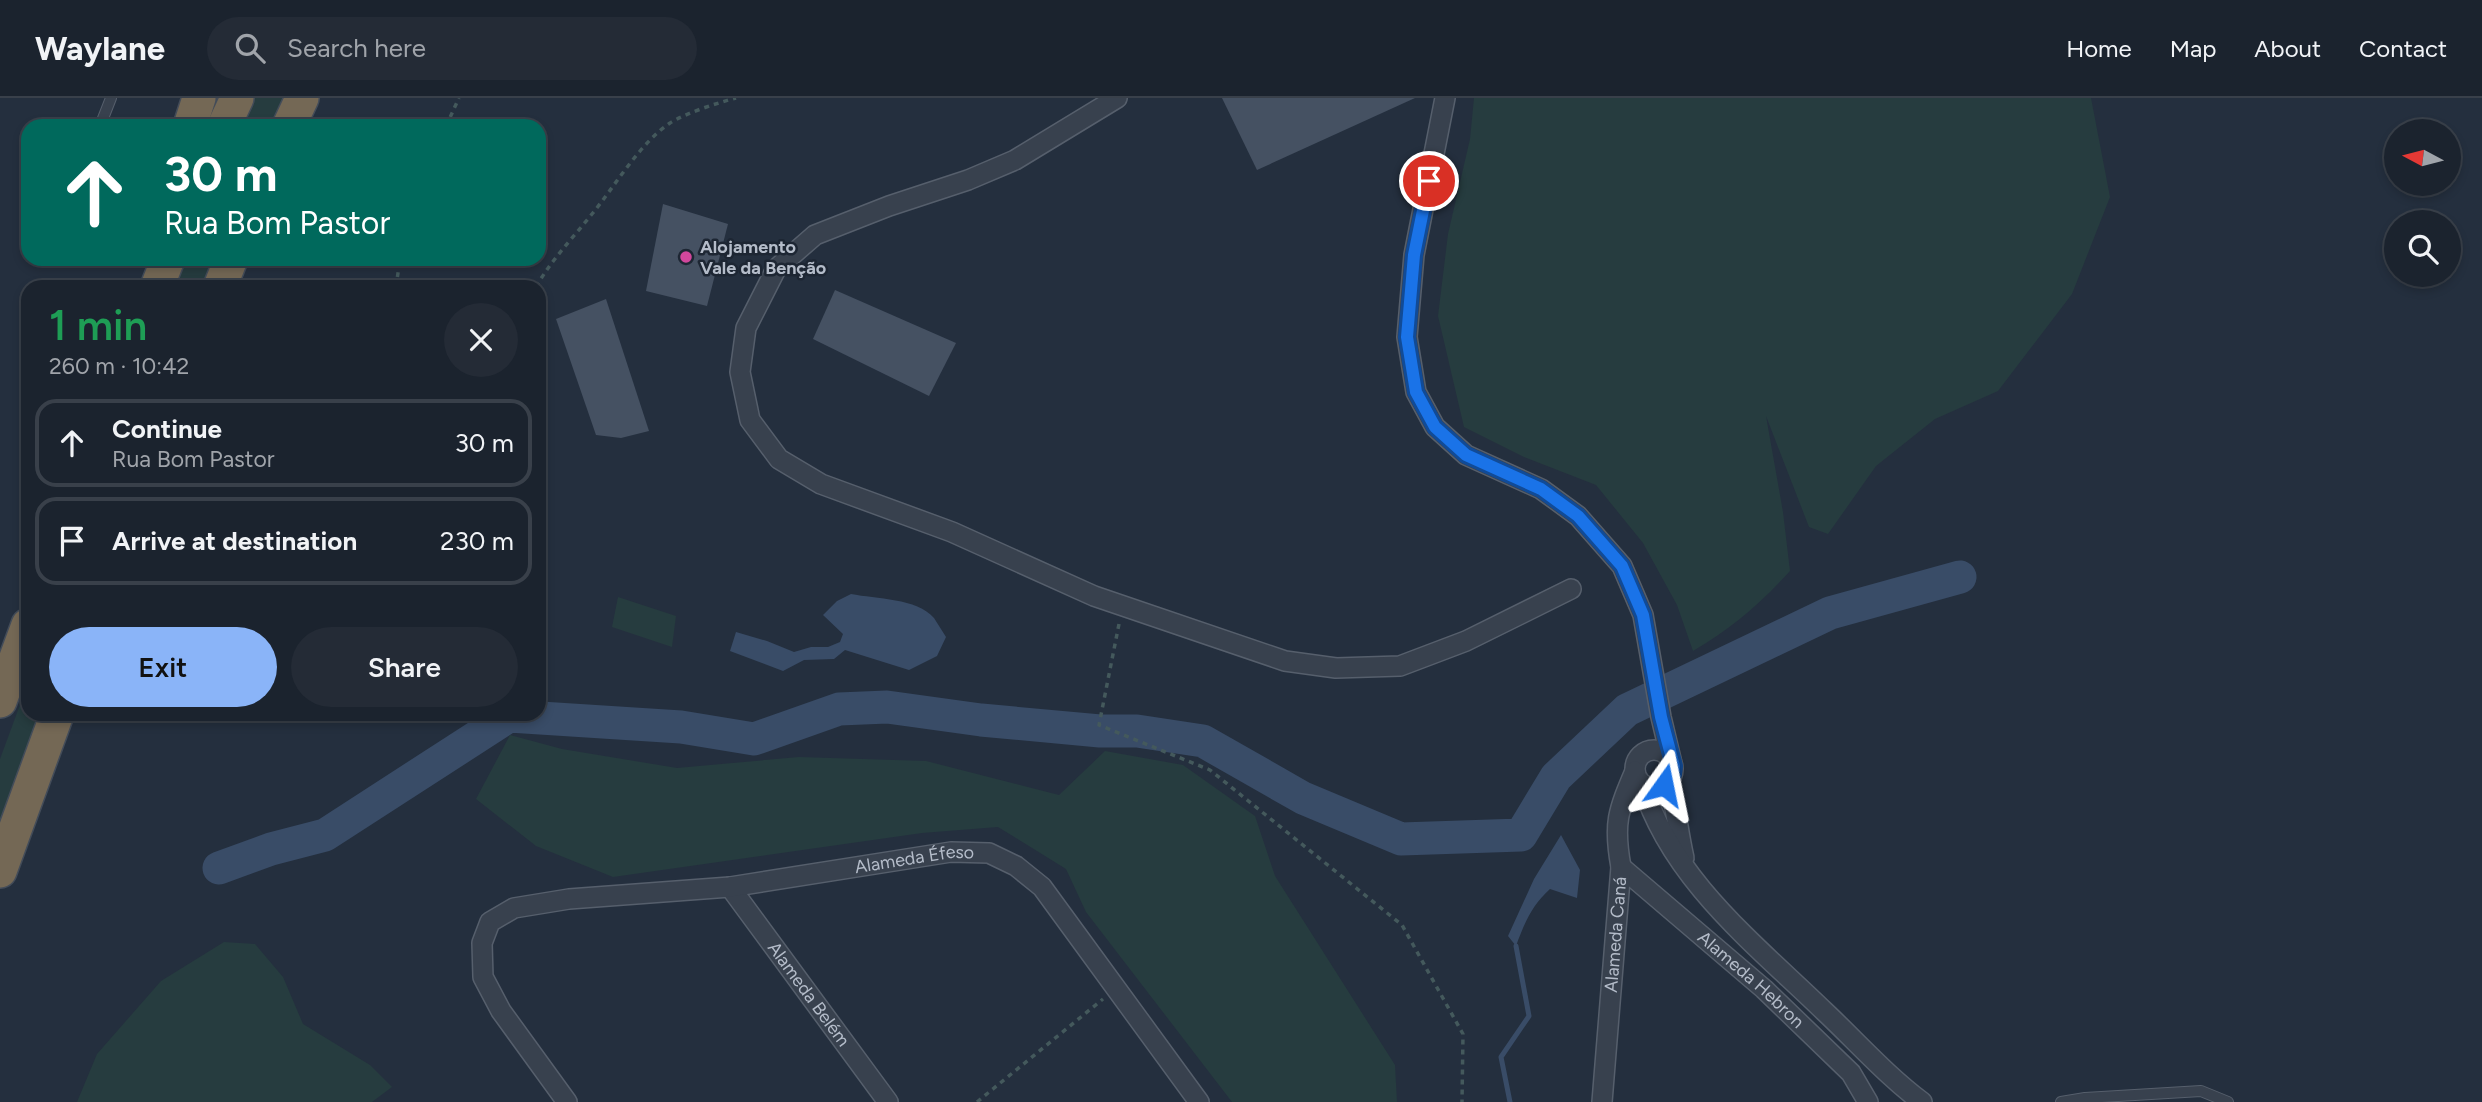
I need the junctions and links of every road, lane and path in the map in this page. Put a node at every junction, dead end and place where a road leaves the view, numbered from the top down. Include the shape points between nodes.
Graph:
1 (111, 98) edge
2 (199, 98) edge
3 (237, 98) edge
4 (302, 98) edge
5 (459, 98) edge
6 (736, 98) edge
7 (1117, 98) edge
8 (1445, 98) edge
9 (103, 119) edge
10 (192, 119) edge
11 (226, 119) edge
12 (292, 119) edge
13 (449, 119) edge
14 (540, 280) edge
15 (1571, 589) dead end
16 (1123, 606) junction
17 (21, 644) edge
18 (0, 701) edge
19 (1660, 709) junction
20 (54, 721) edge
21 (1671, 759) junction
22 (1639, 770) junction
23 (1669, 780) junction
24 (1621, 867) junction
25 (1687, 870) junction
26 (0, 872) edge
27 (730, 887) junction
28 (1116, 989) junction
29 (567, 1102) edge
30 (888, 1102) edge
31 (977, 1102) edge
32 (1199, 1102) edge
33 (1462, 1102) edge
34 (1602, 1102) edge
35 (1868, 1102) edge
36 (1922, 1102) edge
37 (2061, 1102) edge
38 (2228, 1102) edge

1 - 9 lane
2 - 10 highway
3 - 11 highway
4 - 12 highway
5 - 13 path
6 - 14 path via 670,123 644,148
7 - 16 street via 1015,160 815,235 776,269 746,328 740,372 750,420 779,459 821,484 952,532
8 - 19 street via 1414,255 1407,337 1416,392 1435,427 1466,455 1541,489 1578,516 1622,566 1643,615
15 - 16 street via 1466,641 1400,666 1336,668 1285,661
16 - 33 path via 1098,725 1210,770 1402,925 1463,1034
17 - 18 highway
19 - 21 street
19 - 22 street, Alameda Caná
20 - 26 highway
21 - 22 street via 1652,749
21 - 23 street via 1674,766
22 - 23 street via 1657,788
22 - 24 street, Alameda Caná via 1620,807 1616,836
22 - 25 street via 1658,826
23 - 25 street
24 - 34 street, Alameda Caná
24 - 35 street, Alameda Hebron via 1763,989 1851,1073
25 - 36 street via 1714,905
27 - 28 street, Alameda Éfeso via 951,852 989,853 1016,866 1042,887
27 - 29 street, Alameda Éfeso via 514,908 490,922 482,943 483,977 501,1011
27 - 30 street, Alameda Belém
28 - 31 path
28 - 32 street, Alameda Éfeso
37 - 38 lane via 2201,1091

